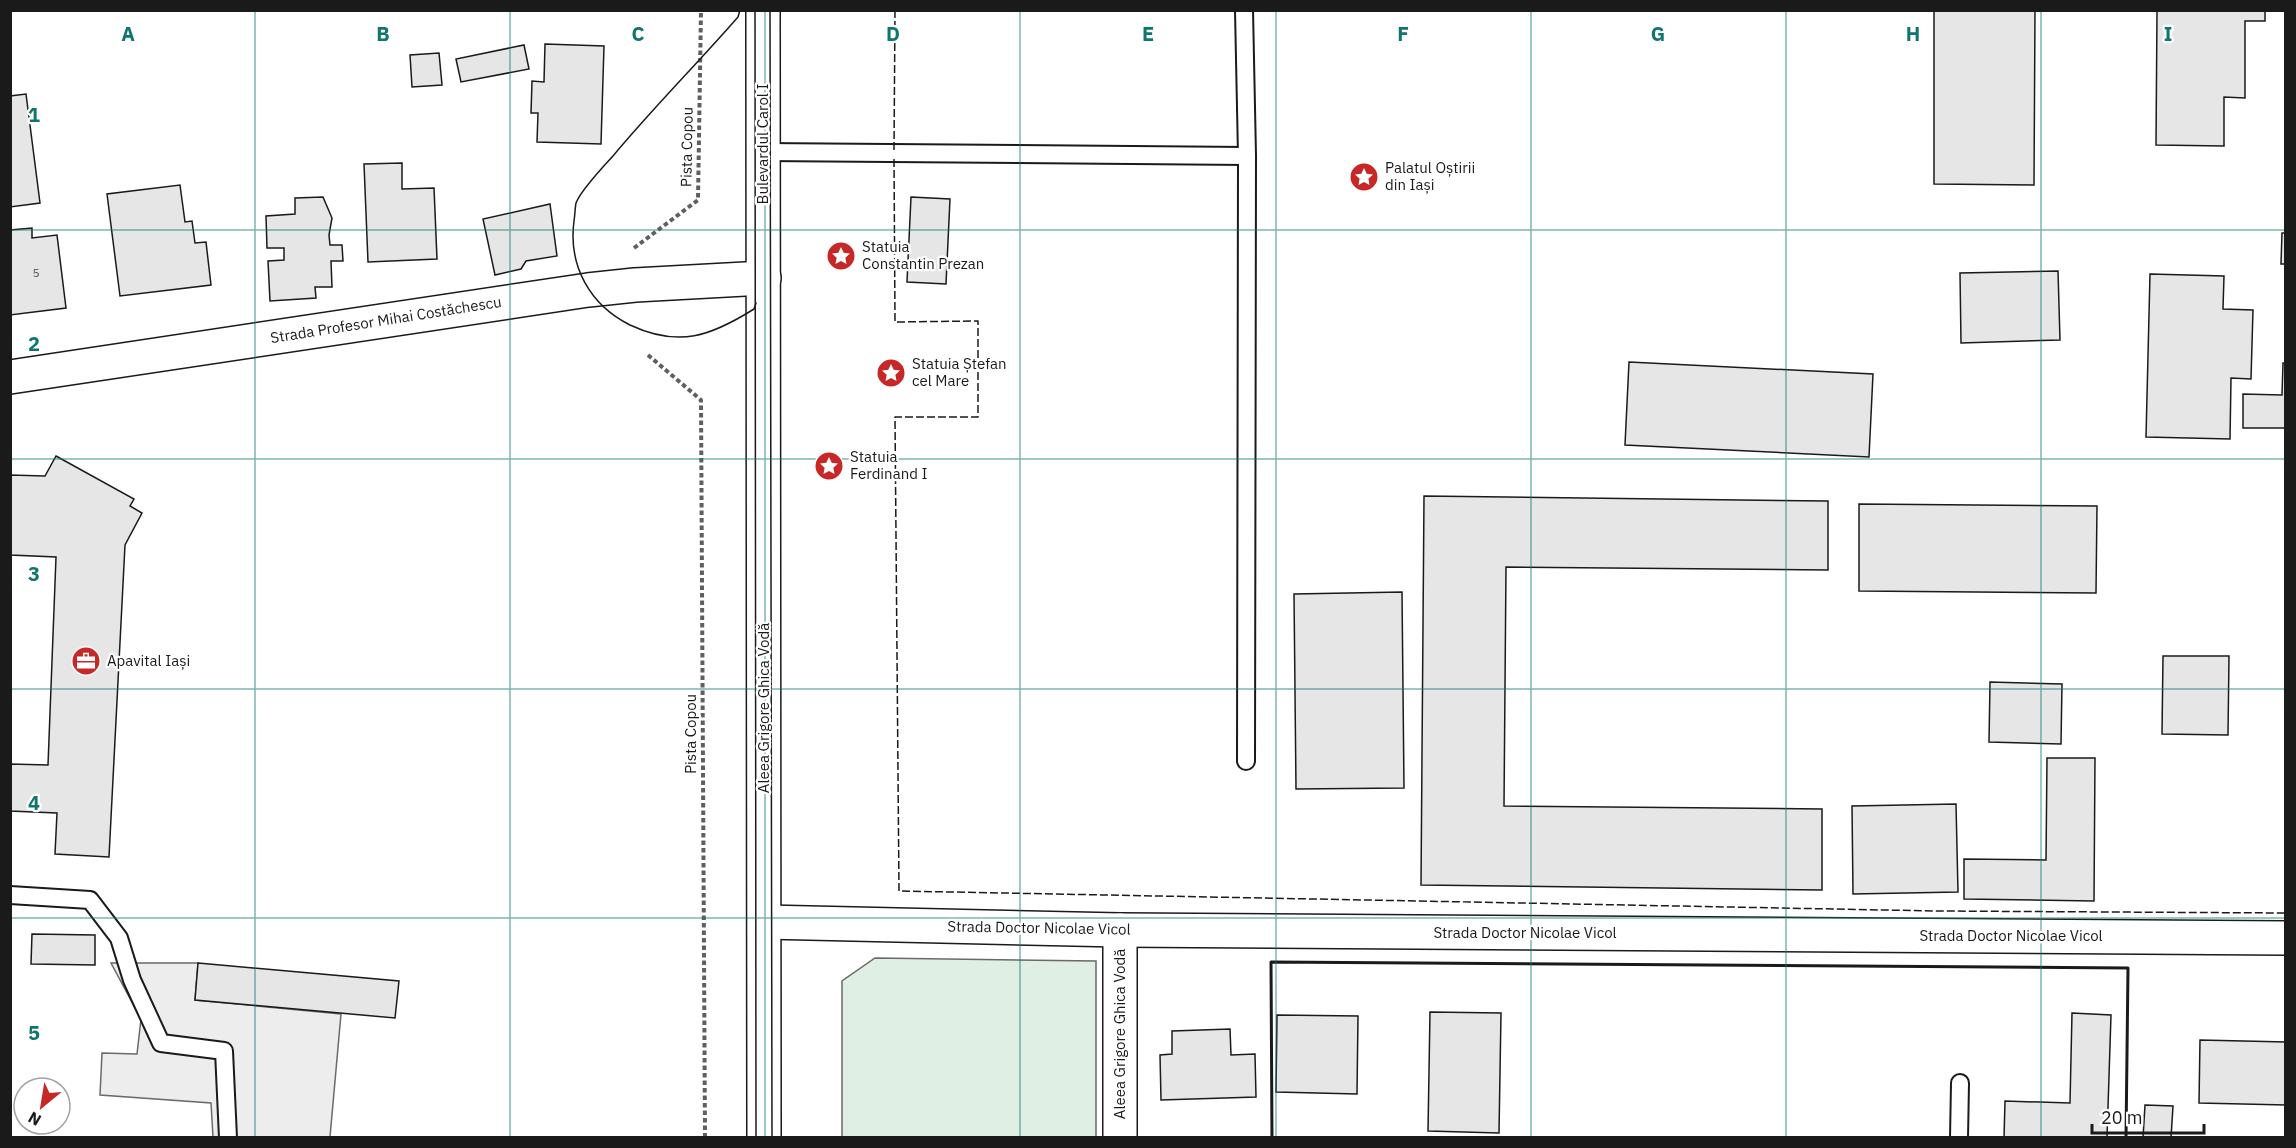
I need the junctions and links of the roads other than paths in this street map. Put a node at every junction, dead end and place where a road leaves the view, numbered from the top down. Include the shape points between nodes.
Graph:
1 (763, 10) edge
2 (1244, 10) edge
3 (763, 152) junction
4 (1247, 156) junction
5 (764, 278) junction
6 (10, 377) edge
7 (1246, 760) dead end
8 (10, 895) edge
9 (765, 922) junction
10 (1120, 930) junction
11 (2286, 938) edge
12 (1960, 1083) dead end
13 (228, 1137) edge
14 (764, 1137) edge
15 (1120, 1137) edge
16 (1959, 1137) edge

1 - 3 street, Bulevardul Carol I
2 - 4 lane
3 - 4 lane
3 - 5 street, Bulevardul Carol I
4 - 7 lane
5 - 6 street, Strada Profesor Mihai Costăchescu via 588,290
5 - 9 street, Aleea Grigore Ghica Vodă
8 - 13 lane via 90,900 119,938 132,980 161,1043 224,1051
9 - 10 street, Strada Doctor Nicolae Vicol
9 - 14 street, Aleea Grigore Ghica Vodă
10 - 11 street, Strada Doctor Nicolae Vicol
10 - 15 street, Aleea Grigore Ghica Vodă
12 - 16 lane

